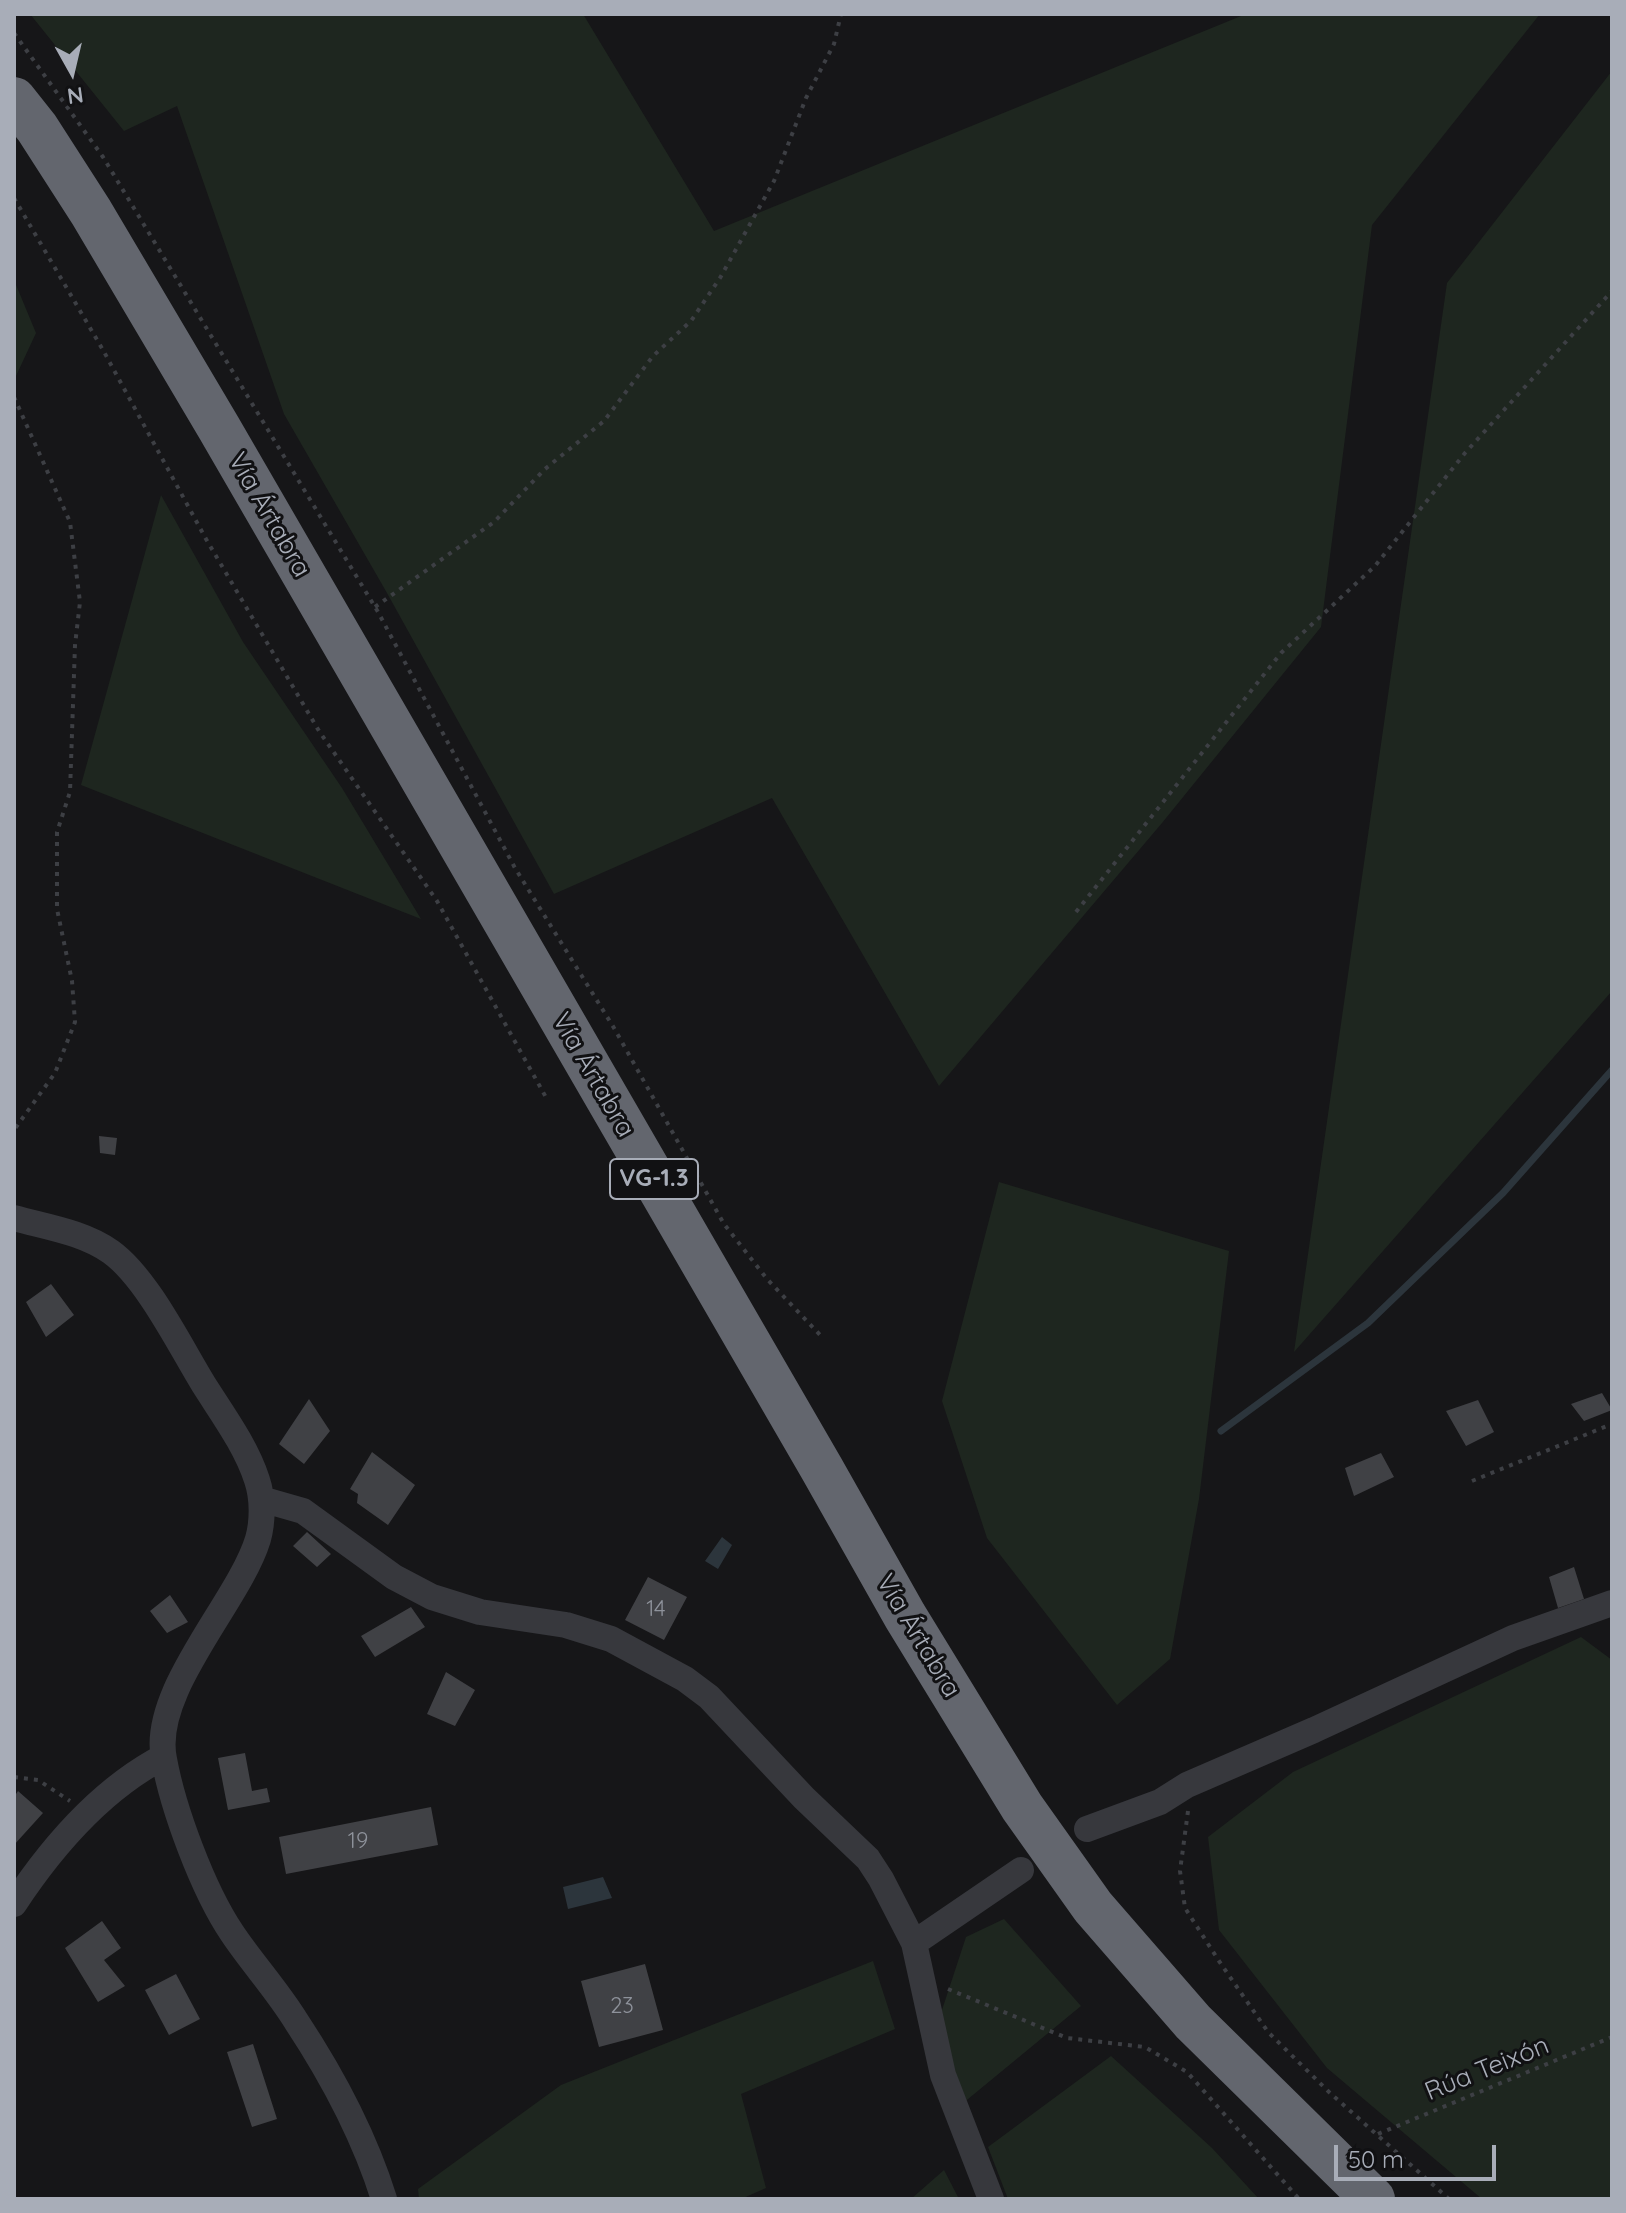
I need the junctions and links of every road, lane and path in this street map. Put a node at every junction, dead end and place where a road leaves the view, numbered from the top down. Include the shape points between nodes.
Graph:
1 (841, 14) edge
2 (14, 33) edge
3 (14, 99) edge
4 (14, 198) edge
5 (1612, 291) edge
6 (14, 397) edge
7 (375, 607) junction
8 (1076, 912) dead end
9 (548, 1101) dead end
10 (14, 1130) edge
11 (14, 1218) edge
12 (821, 1336) dead end
13 (1612, 1424) edge
14 (1472, 1481) dead end
15 (261, 1499) junction
16 (1612, 1603) edge
17 (163, 1757) junction
18 (14, 1777) edge
19 (1187, 1785) junction
20 (89, 1814) junction
21 (1087, 1829) dead end
22 (1021, 1870) dead end
23 (14, 1904) edge
24 (914, 1943) junction
25 (921, 1982) junction
26 (1612, 2037) edge
27 (1377, 2134) junction
28 (384, 2199) edge
29 (991, 2199) edge
30 (1299, 2199) edge
31 (1373, 2199) edge
32 (1449, 2199) edge

1 - 7 path via 834,44 774,181 691,321 653,356 604,421 545,469 494,522
2 - 7 path via 103,157
3 - 31 highway, Vía Ártabra / VG-1.3 via 91,212 171,347 905,1616 1022,1807 1093,1907 1193,2022
4 - 9 path via 319,731 437,901
5 - 8 path via 1465,453 1375,566 1281,653
6 - 10 path via 70,522 80,602 70,792 57,832 57,909 75,1022 55,1073
7 - 12 path via 515,868 614,1028 724,1224
11 - 15 street via 77,1235 126,1264 246,1453
13 - 14 path
15 - 17 street via 258,1540 175,1694
15 - 24 street via 303,1511 394,1577 432,1597 611,1639 685,1679 868,1859
16 - 19 street via 1513,1638
17 - 20 street via 142,1768
17 - 28 street via 207,1888 296,2019 351,2112
18 - 20 path via 38,1780
19 - 21 street via 1160,1802
19 - 27 path via 1180,1871 1185,1908 1268,2032
20 - 23 street via 43,1861
22 - 24 street
24 - 25 street
25 - 29 street via 943,2075
25 - 30 path via 962,1993 1067,2038 1145,2047 1187,2072
26 - 27 path, Rúa Teixón
27 - 32 path

